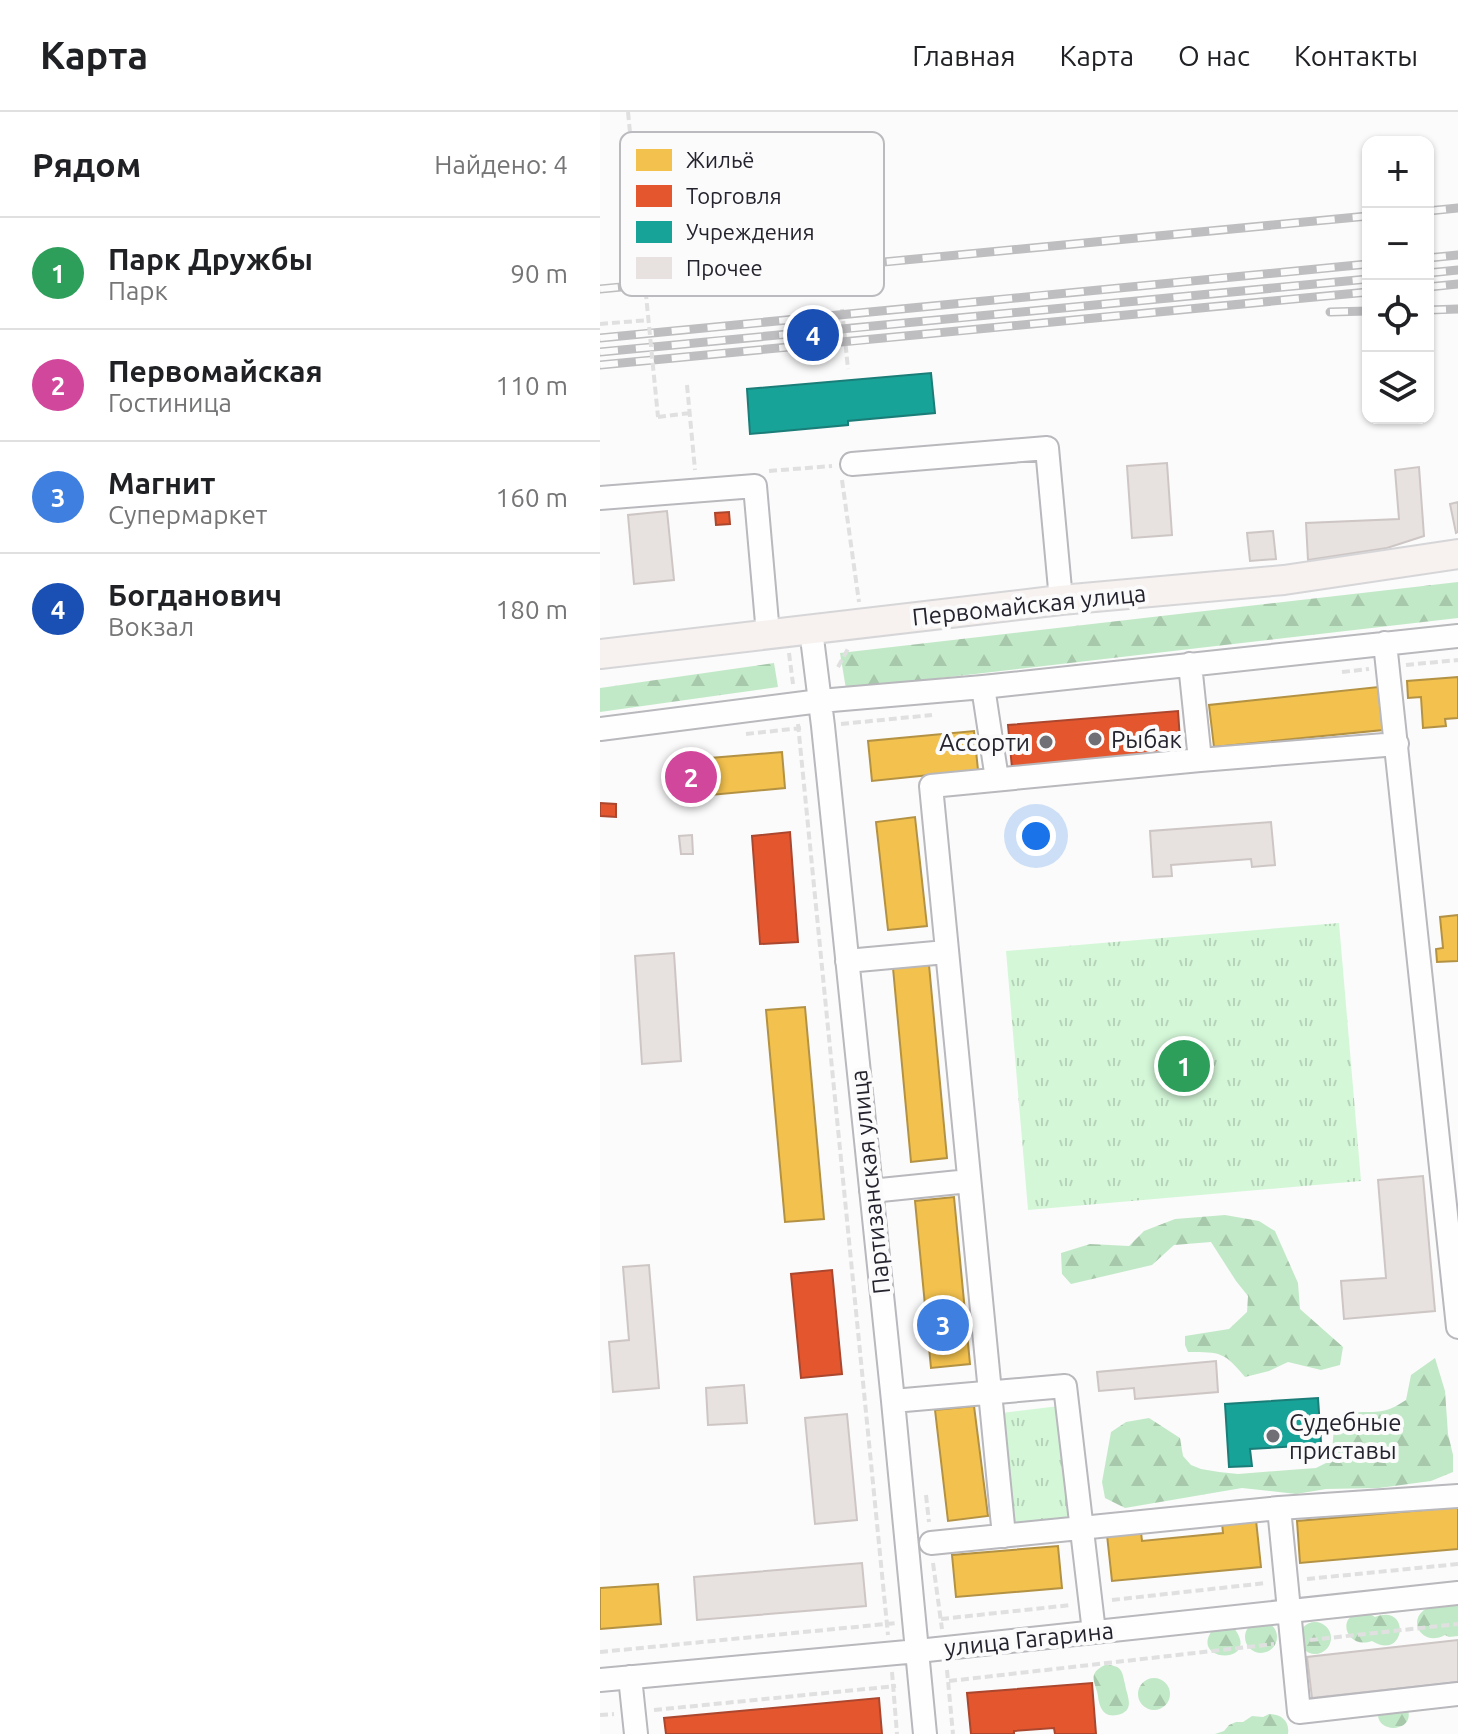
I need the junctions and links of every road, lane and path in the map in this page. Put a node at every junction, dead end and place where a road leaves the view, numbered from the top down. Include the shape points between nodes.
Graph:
1 (628, 112) edge
2 (630, 132) edge
3 (647, 296) edge
4 (842, 309) dead end
5 (649, 320) junction
6 (600, 324) edge
7 (848, 369) dead end
8 (687, 385) dead end
9 (690, 413) junction
10 (846, 465) junction
11 (768, 471) dead end
12 (695, 476) dead end
13 (600, 498) edge
14 (1458, 554) edge
15 (1061, 600) junction
16 (862, 623) junction
17 (811, 630) junction
18 (768, 634) junction
19 (1458, 636) edge
20 (1385, 643) junction
21 (600, 654) edge
22 (1190, 664) junction
23 (983, 687) junction
24 (829, 701) junction
25 (796, 705) junction
26 (842, 723) dead end
27 (600, 729) edge
28 (1397, 744) junction
29 (1200, 760) junction
30 (997, 779) junction
31 (946, 952) junction
32 (847, 961) junction
33 (969, 1181) junction
34 (871, 1191) junction
35 (1458, 1327) edge
36 (990, 1392) junction
37 (893, 1401) junction
38 (924, 1486) dead end
39 (1458, 1496) edge
40 (1279, 1508) junction
41 (1082, 1529) junction
42 (1004, 1536) junction
43 (931, 1543) junction
44 (1458, 1564) edge
45 (1287, 1581) junction
46 (1458, 1593) edge
47 (1090, 1603) junction
48 (1290, 1611) junction
49 (941, 1619) junction
50 (915, 1622) junction
51 (886, 1624) junction
52 (1458, 1624) edge
53 (1094, 1632) junction
54 (1292, 1642) junction
55 (944, 1648) junction
56 (918, 1651) junction
57 (600, 1652) edge
58 (890, 1654) junction
59 (630, 1677) junction
60 (600, 1680) edge
61 (948, 1681) junction
62 (921, 1683) junction
63 (894, 1686) junction
64 (1458, 1694) edge
65 (600, 1715) edge
66 (635, 1723) edge
67 (897, 1734) edge
68 (925, 1734) edge
69 (953, 1734) edge

1 - 2 path, bridge
3 - 5 path, bridge
4 - 7 path
5 - 6 path
5 - 9 path, bridge via 658,417
8 - 9 path
9 - 12 path
10 - 11 path
10 - 15 street via 1047,448
10 - 16 path
13 - 18 street via 755,486
14 - 15 main road, Первомайская улица via 1284,580
15 - 16 main road, Первомайская улица
16 - 17 main road, Первомайская улица
16 - 24 path via 836,670
17 - 18 main road, Первомайская улица
17 - 24 street, Партизанская улица
18 - 21 main road, Первомайская улица
18 - 25 path via 789,647
19 - 20 street
20 - 22 street
20 - 28 street
22 - 23 street
22 - 29 street
23 - 24 street
23 - 30 street
24 - 25 street
24 - 26 path
24 - 32 street, Партизанская улица
25 - 27 street
25 - 51 path
28 - 29 street
28 - 35 street
29 - 30 street
30 - 31 street via 931,786
31 - 32 street
31 - 33 street
32 - 34 street, Партизанская улица
33 - 34 street
33 - 36 street
34 - 37 street, Партизанская улица
36 - 37 street
36 - 41 street via 1065,1386
36 - 42 street
37 - 50 street, Партизанская улица
38 - 43 path
39 - 40 street
40 - 41 street
40 - 45 street
41 - 42 street
41 - 47 street
42 - 43 street
43 - 49 path
44 - 45 path
45 - 47 path
45 - 48 street
46 - 48 street, улица Гагарина
47 - 49 path
47 - 53 street
48 - 53 street, улица Гагарина
48 - 54 street
49 - 50 path
49 - 55 path
50 - 51 path
50 - 56 street, Партизанская улица
51 - 57 path
51 - 58 path
52 - 54 path
53 - 55 street, улица Гагарина
54 - 61 path
54 - 64 street via 1299,1712
55 - 56 street, улица Гагарина
55 - 61 path
56 - 58 street, улица Гагарина
56 - 62 street, Партизанская улица
58 - 59 street, улица Гагарина
58 - 63 path
59 - 60 street, улица Гагарина
59 - 66 street
61 - 69 path
62 - 63 path
62 - 68 street, Партизанская улица
63 - 66 path
63 - 67 path
65 - 66 path

